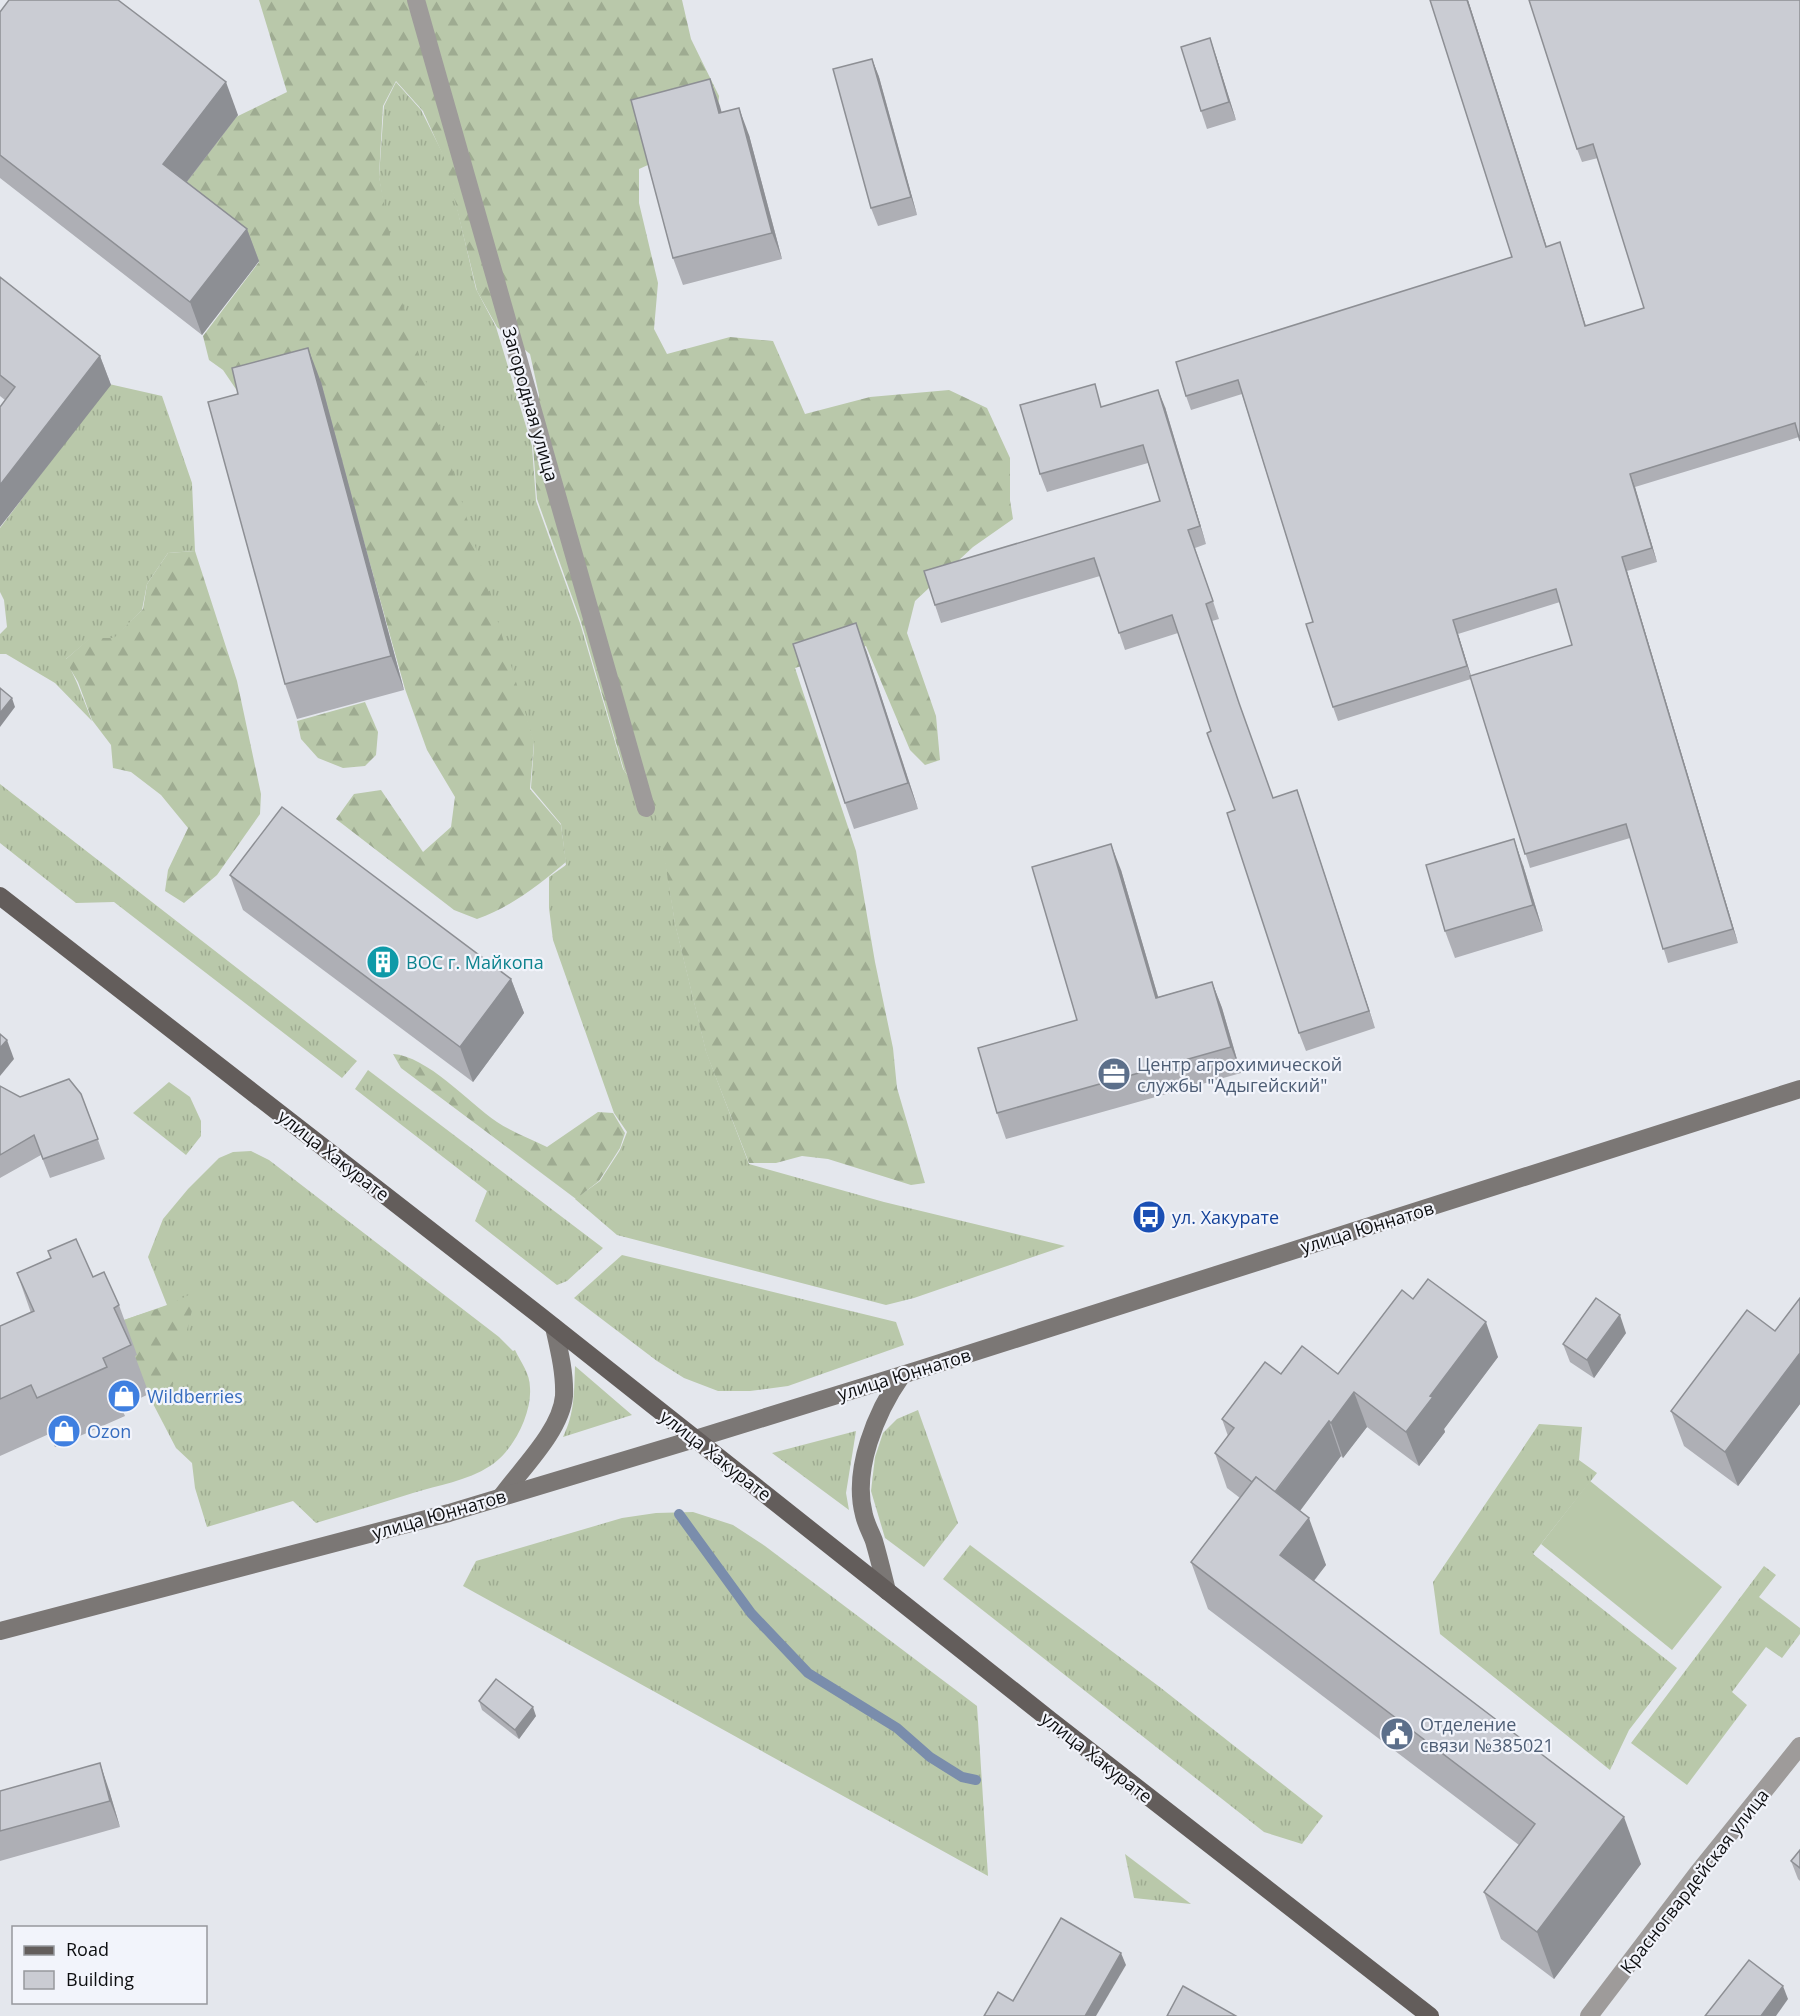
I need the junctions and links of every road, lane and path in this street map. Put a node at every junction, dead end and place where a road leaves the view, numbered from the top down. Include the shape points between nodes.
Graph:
1 (416, 0) edge
2 (646, 808) dead end
3 (0, 896) edge
4 (1800, 1089) edge
5 (554, 1327) junction
6 (902, 1375) junction
7 (695, 1439) junction
8 (501, 1497) junction
9 (887, 1591) junction
10 (0, 1631) edge
11 (1800, 1746) edge
12 (1430, 2016) edge
13 (1589, 2016) edge

1 - 2 street, Загородная улица
3 - 5 main road, улица Хакурате
4 - 6 main road, улица Юннатов
5 - 7 main road, улица Хакурате
5 - 8 main road via 564,1398 548,1434
6 - 7 main road, улица Юннатов
6 - 9 main road via 871,1434 861,1486 864,1514
7 - 8 main road, улица Юннатов
7 - 9 main road, улица Хакурате
8 - 10 main road, улица Юннатов
9 - 12 main road, улица Хакурате
11 - 13 street, Красногвардейская улица

